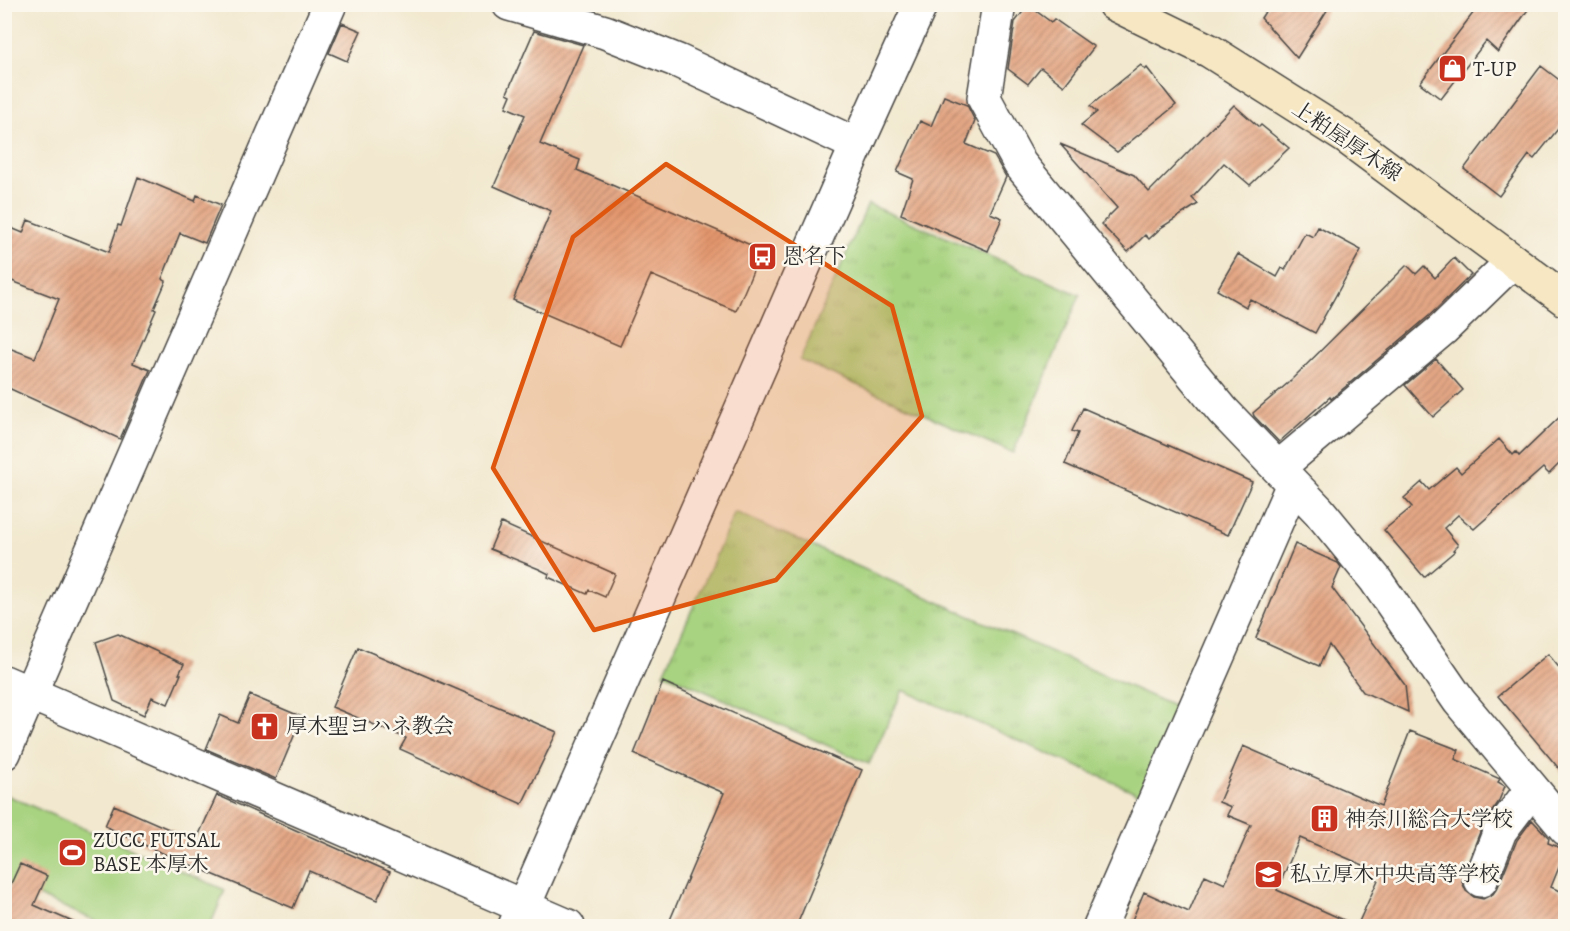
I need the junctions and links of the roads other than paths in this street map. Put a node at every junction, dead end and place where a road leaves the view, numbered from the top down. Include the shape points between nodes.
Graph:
1 (330, 4) edge
2 (508, 4) edge
3 (921, 4) edge
4 (999, 4) edge
5 (1114, 4) edge
6 (857, 145) junction
7 (1513, 261) junction
8 (1566, 300) edge
9 (1285, 476) junction
10 (18, 688) edge
11 (4, 753) edge
12 (1532, 789) junction
13 (1566, 829) edge
14 (1481, 880) dead end
15 (520, 917) edge
16 (567, 927) edge
17 (1100, 927) edge

1 - 10 street
2 - 6 street via 605,32
3 - 6 street
4 - 9 street via 984,98 1020,164 1223,411
5 - 7 main road, 上粕屋厚木線 via 1210,51 1346,137
6 - 15 street
7 - 8 main road, 上粕屋厚木線
7 - 9 street
9 - 12 street via 1375,579 1459,701
9 - 17 street
10 - 11 street
10 - 15 street
12 - 13 street
12 - 14 street via 1500,831
15 - 16 street

